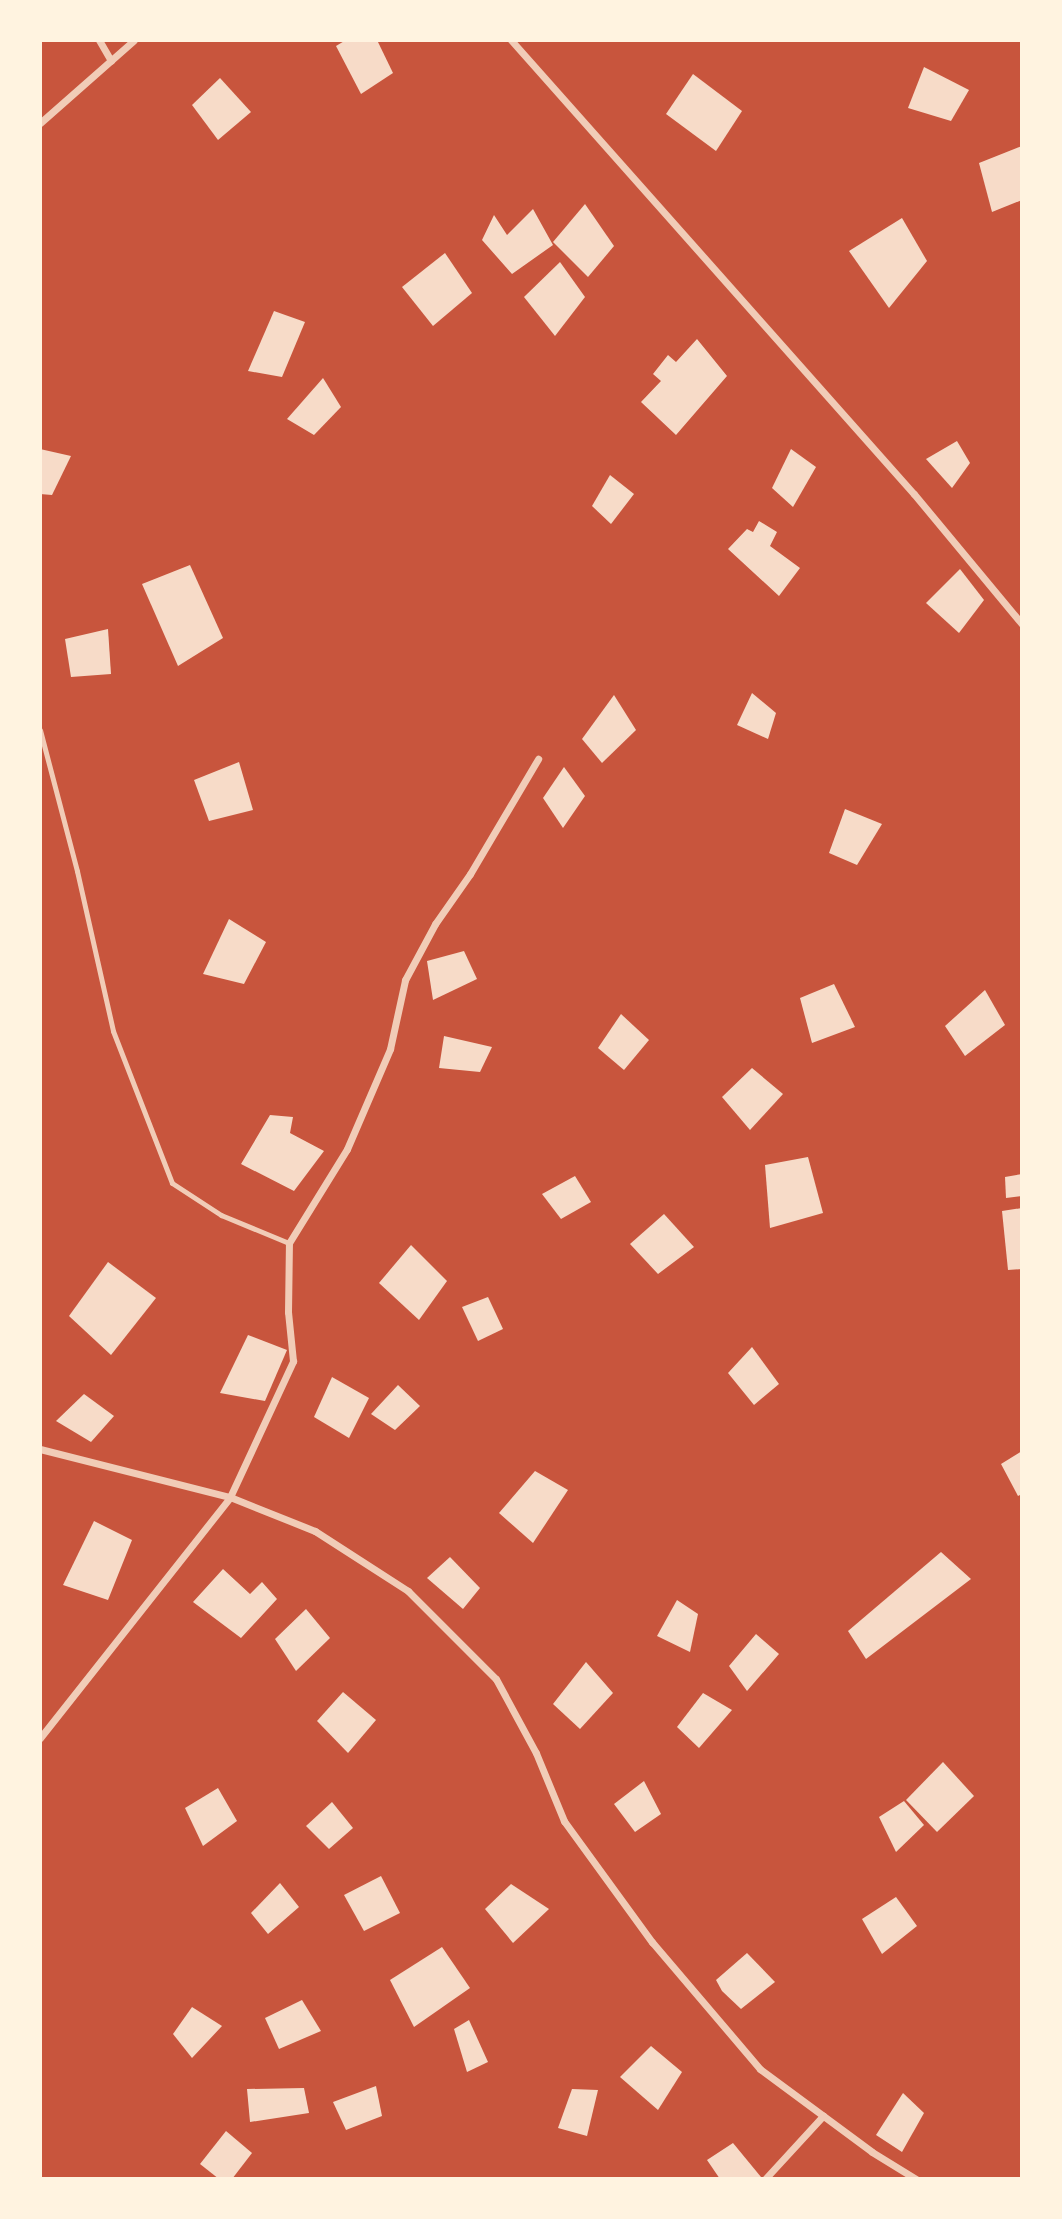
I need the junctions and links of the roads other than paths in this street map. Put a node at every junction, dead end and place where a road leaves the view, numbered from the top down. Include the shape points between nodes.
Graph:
1 (99, 40) edge
2 (134, 40) edge
3 (511, 40) edge
4 (111, 61) junction
5 (40, 123) edge
6 (1022, 624) edge
7 (40, 730) edge
8 (538, 759) dead end
9 (289, 1243) junction
10 (40, 1449) edge
11 (230, 1497) junction
12 (40, 1738) edge
13 (823, 2116) junction
14 (765, 2179) edge
15 (916, 2179) edge

1 - 4 street
2 - 4 street
3 - 6 street via 915,494
4 - 5 street
7 - 9 lane via 113,1031 172,1183 220,1215
8 - 9 street via 470,874 435,923 405,980 390,1049 347,1149
9 - 11 street via 293,1361
10 - 11 street
11 - 12 street
11 - 13 street via 316,1531 408,1591 496,1679 536,1753 564,1821 652,1942 760,2069
13 - 14 street
13 - 15 street

